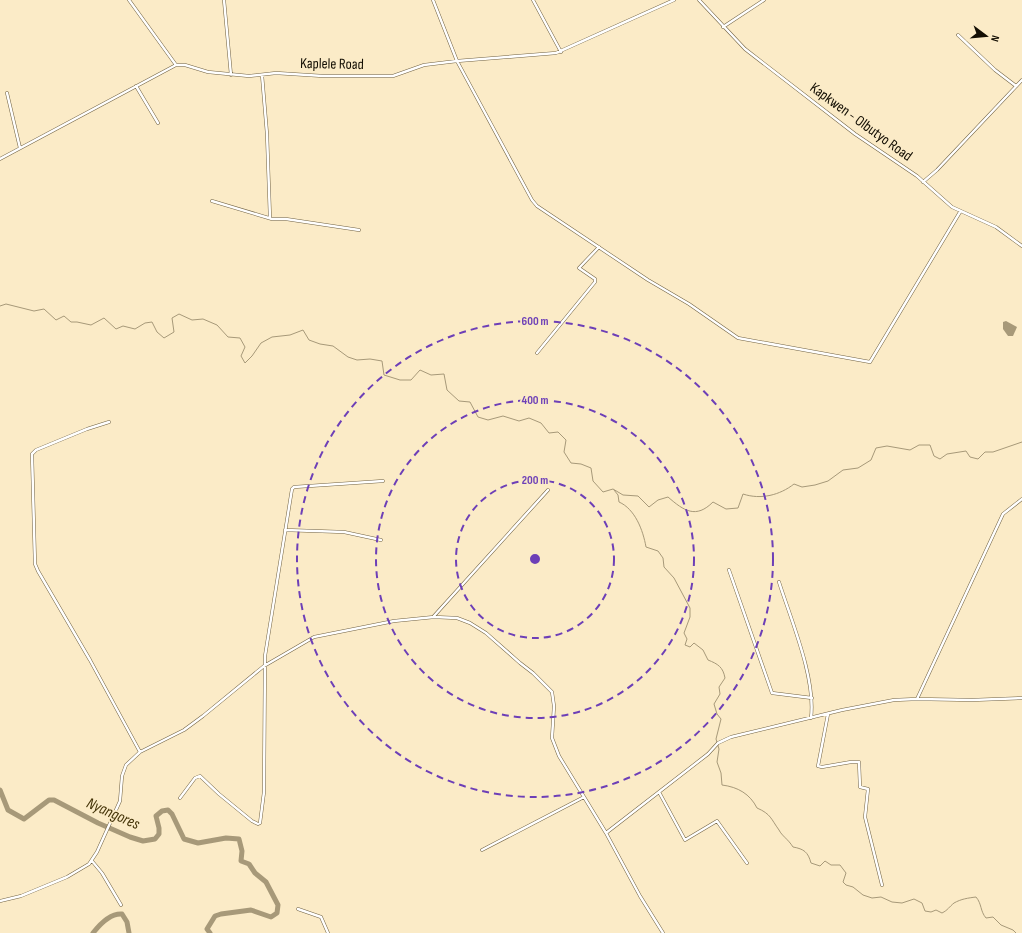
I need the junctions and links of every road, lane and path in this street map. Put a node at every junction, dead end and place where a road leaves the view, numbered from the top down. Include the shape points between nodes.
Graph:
1 (129, 0) edge
2 (224, 0) edge
3 (433, 0) edge
4 (533, 0) edge
5 (674, 0) edge
6 (699, 0) edge
7 (764, 0) edge
8 (723, 26) junction
9 (958, 35) dead end
10 (561, 52) junction
11 (457, 61) junction
12 (176, 65) junction
13 (231, 75) junction
14 (262, 75) junction
15 (1022, 80) edge
16 (136, 86) junction
17 (1016, 86) junction
18 (7, 92) dead end
19 (158, 123) dead end
20 (20, 148) junction
21 (0, 159) edge
22 (923, 182) junction
23 (212, 201) dead end
24 (960, 212) junction
25 (270, 218) junction
26 (359, 230) dead end
27 (598, 246) junction
28 (1022, 246) edge
29 (537, 353) dead end
30 (109, 422) dead end
31 (383, 481) dead end
32 (548, 490) dead end
33 (1022, 499) edge
34 (285, 530) junction
35 (381, 540) dead end
36 (728, 570) dead end
37 (779, 582) dead end
38 (434, 617) junction
39 (264, 666) junction
40 (812, 698) junction
41 (1022, 698) edge
42 (917, 699) junction
43 (828, 714) junction
44 (811, 718) junction
45 (140, 752) junction
46 (659, 792) junction
47 (584, 797) junction
48 (180, 798) dead end
49 (606, 833) junction
50 (482, 850) dead end
51 (92, 861) junction
52 (746, 863) dead end
53 (882, 885) dead end
54 (0, 901) edge
55 (121, 905) dead end
56 (298, 909) dead end
57 (328, 933) edge
58 (663, 933) edge

1 - 12 street
2 - 13 street
3 - 11 street
4 - 10 street
5 - 10 street, Kaplele Road
6 - 8 street, Kapkwen - Olbutyo Road
7 - 8 street
8 - 22 street, Kapkwen - Olbutyo Road via 745,49 871,146
9 - 17 street
10 - 11 street, Kaplele Road
11 - 14 street, Kaplele Road via 424,65 393,76 276,73
11 - 27 street via 533,203
12 - 13 street, Kaplele Road
12 - 16 street
13 - 14 street, Kaplele Road
14 - 25 street
15 - 17 street
16 - 19 street
16 - 20 street
17 - 22 street
18 - 20 street
20 - 21 street
22 - 24 street, Kapkwen - Olbutyo Road
23 - 25 street
24 - 27 street via 874,359 869,362 741,339
24 - 28 street, Kapkwen - Olbutyo Road via 996,227
25 - 26 street
27 - 29 street via 579,268 595,279 595,282
30 - 45 street via 87,428 32,454 35,564
31 - 34 street via 293,488
32 - 38 street
33 - 42 street via 1003,513
34 - 35 street via 344,532
34 - 39 street
36 - 40 street via 772,693
37 - 40 street via 804,660
38 - 39 street via 394,621 314,637
38 - 47 street via 457,618 470,623 486,633 543,681 554,699 551,730 555,748
39 - 45 street via 184,730
39 - 48 street via 264,792 260,824 252,821 200,776
40 - 44 street
41 - 42 street
42 - 43 street via 894,700
43 - 44 street
43 - 53 street via 818,766 858,762 860,787 868,788 866,817
44 - 46 street via 721,741
45 - 51 street via 124,769 121,798
46 - 49 street
46 - 52 street via 685,840 716,821
47 - 49 street
47 - 50 street
49 - 58 street
51 - 54 street via 67,878 21,896
51 - 55 street
56 - 57 street via 322,918

